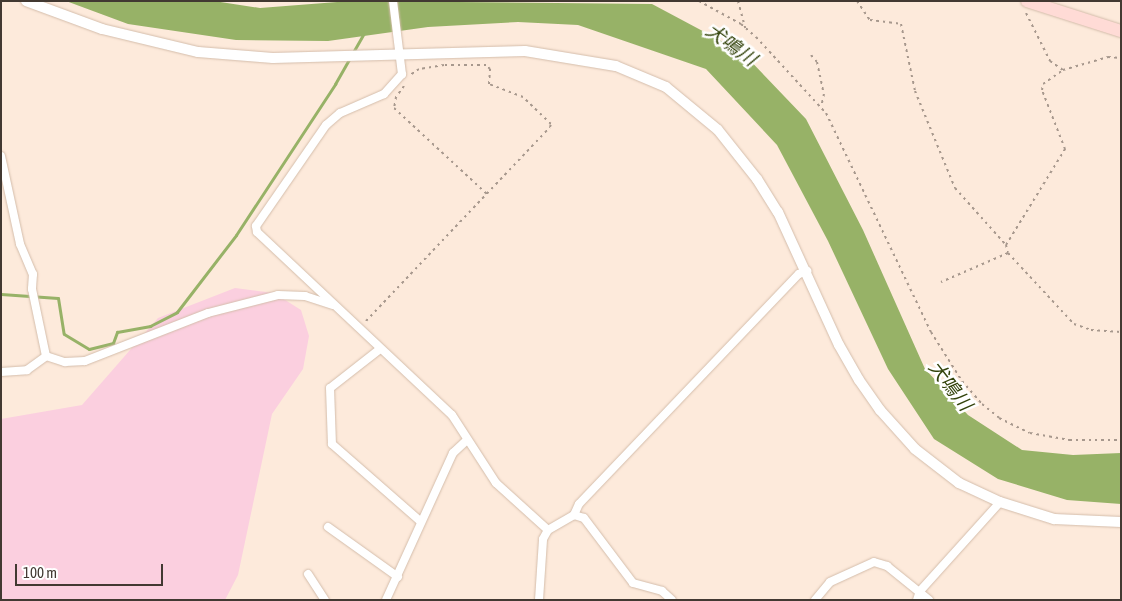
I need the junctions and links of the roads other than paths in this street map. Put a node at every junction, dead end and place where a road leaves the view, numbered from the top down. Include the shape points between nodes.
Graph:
1 (26, 1) edge
2 (393, 1) edge
3 (1026, 6) edge
4 (1121, 31) edge
5 (400, 56) junction
6 (1, 156) edge
7 (807, 271) junction
8 (335, 305) junction
9 (380, 349) junction
10 (46, 356) junction
11 (1, 372) edge
12 (466, 441) junction
13 (1000, 502) junction
14 (574, 515) junction
15 (420, 521) junction
16 (1121, 522) edge
17 (328, 527) dead end
18 (548, 530) junction
19 (308, 574) dead end
20 (398, 577) junction
21 (920, 591) junction
22 (325, 600) edge
23 (386, 600) edge
24 (539, 600) edge
25 (672, 600) edge
26 (815, 600) edge
27 (917, 600) edge
28 (930, 600) edge

1 - 5 street via 102,29 198,52 273,58
2 - 5 street
3 - 4 main road
5 - 7 street via 486,50 557,54 616,66 666,87 700,113 746,164 778,212
5 - 8 street via 402,74 394,86 372,100 340,113 326,125 256,226 257,232
6 - 10 street via 20,244 33,274 32,288
7 - 13 street via 839,345 880,410 914,449 940,471
7 - 14 street via 798,274 599,482 579,504
8 - 9 street
8 - 10 street via 305,296 278,295 208,313 85,361 65,362
9 - 12 street via 452,415
9 - 15 street via 330,388 332,444
10 - 11 street via 27,370
12 - 15 street via 453,453
12 - 18 street via 496,483
13 - 16 street via 1054,519
13 - 21 street
14 - 18 street
14 - 25 street via 584,518 633,583 662,591
15 - 20 street
17 - 20 street
18 - 24 street via 542,548
19 - 22 street
20 - 23 street
21 - 26 street via 882,562 874,562 830,582
21 - 27 street
21 - 28 street

